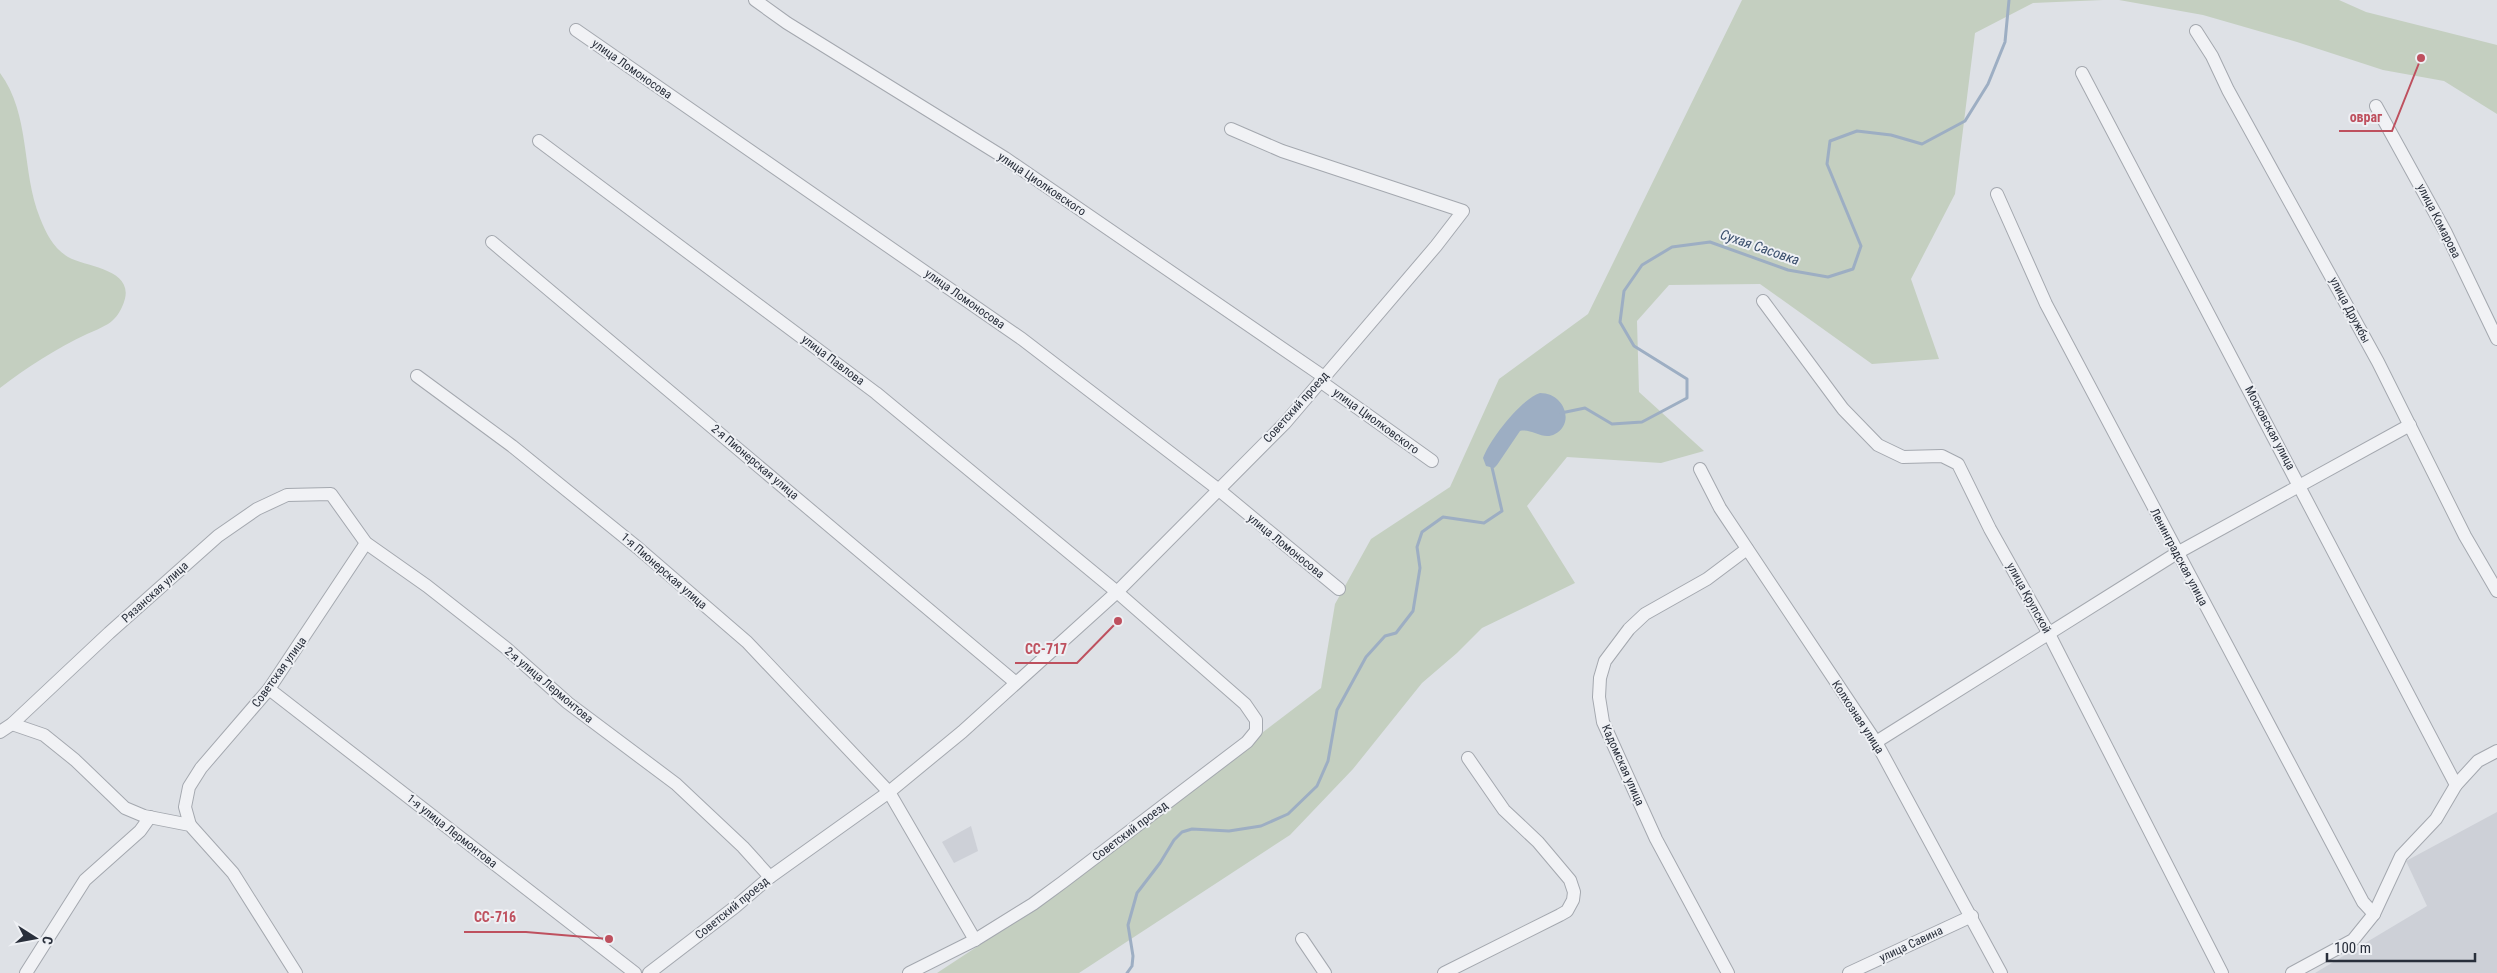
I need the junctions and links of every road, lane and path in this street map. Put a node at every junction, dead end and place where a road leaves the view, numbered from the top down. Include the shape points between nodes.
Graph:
1 (756, 0) edge
2 (576, 30) dead end
3 (2196, 31) dead end
4 (2082, 73) dead end
5 (2376, 106) dead end
6 (1231, 128) dead end
7 (539, 141) dead end
8 (1997, 194) dead end
9 (492, 242) dead end
10 (1763, 301) dead end
11 (2497, 338) edge
12 (417, 376) dead end
13 (1322, 379) junction
14 (2410, 424) junction
15 (1432, 461) dead end
16 (1700, 469) dead end
17 (2301, 486) junction
18 (1218, 490) junction
19 (331, 494) joint
20 (366, 543) junction
21 (1747, 548) junction
22 (2177, 553) junction
23 (1339, 589) dead end
24 (2497, 591) edge
25 (1117, 592) junction
26 (2049, 634) junction
27 (1016, 683) junction
28 (270, 689) junction
29 (12, 724) junction
30 (0, 732) edge
31 (1876, 742) junction
32 (2497, 751) edge
33 (1468, 758) dead end
34 (2456, 785) junction
35 (889, 792) junction
36 (150, 817) junction
37 (190, 825) junction
38 (770, 877) junction
39 (2374, 914) junction
40 (1972, 916) junction
41 (1302, 939) dead end
42 (975, 940) junction
43 (26, 973) edge
44 (296, 973) edge
45 (635, 973) edge
46 (649, 973) edge
47 (909, 973) edge
48 (1325, 973) edge
49 (1444, 973) edge
50 (1728, 973) edge
51 (1850, 973) edge
52 (2002, 973) edge
53 (2222, 973) edge
54 (2292, 973) edge

1 - 13 street, улица Циолковского via 1005,158
2 - 18 street, улица Ломоносова via 1022,339
3 - 14 street, улица Дружбы
4 - 17 street, Московская улица
5 - 11 street, улица Комарова via 2446,233
6 - 13 street, Советский проезд via 1282,152 1463,211
7 - 25 street, улица Павлова via 876,393
8 - 22 street, Ленинградская улица via 2046,304
9 - 27 street, 2-я Пионерская улица
10 - 26 street, улица Крупской via 1843,409 1878,445 1903,457 1942,456 1958,464
12 - 35 street, 1-я Пионерская улица via 512,446 747,642
13 - 15 street, улица Циолковского
13 - 18 street, Советский проезд via 1285,423
14 - 17 street
14 - 24 street, улица Дружбы via 2465,536
16 - 21 street, Колхозная улица via 1720,508
17 - 22 street
17 - 34 street, Московская улица
18 - 23 street, улица Ломоносова
18 - 25 street, Советский проезд
19 - 20 street, 2-я улица Лермонтова
19 - 29 street, Рязанская улица via 287,495 257,509 218,536
20 - 28 street, Советская улица
20 - 38 street, 2-я улица Лермонтова via 427,586 506,648 568,703 676,784
21 - 31 street, Колхозная улица
21 - 50 street, Кадомская улица via 1707,579 1645,614 1629,629 1605,661 1599,697 1603,722 1656,839
22 - 26 street
22 - 39 street, Ленинградская улица via 2362,902
25 - 27 street, Советский проезд
25 - 42 street, Советский проезд via 1245,704 1256,720 1256,732 1063,882
26 - 31 street
26 - 53 street, улица Крупской
27 - 35 street, Советский проезд
28 - 37 street, Советская улица via 200,768 189,787 185,807
28 - 45 street, 1-я улица Лермонтова
29 - 30 street, Рязанская улица
29 - 36 street via 44,735 75,760 118,803
31 - 40 street, Колхозная улица
32 - 34 street via 2478,761
33 - 49 street via 1504,810 1538,842 1570,880 1574,892 1570,906 1560,915
34 - 39 street via 2436,819 2401,856
35 - 38 street, Советский проезд
35 - 42 street
36 - 37 street
36 - 43 street via 140,831 85,880
37 - 44 street via 233,873
38 - 46 street, Советский проезд
39 - 54 street via 2353,940
40 - 51 street, улица Савина
40 - 52 street, Колхозная улица
41 - 48 street
42 - 47 street

